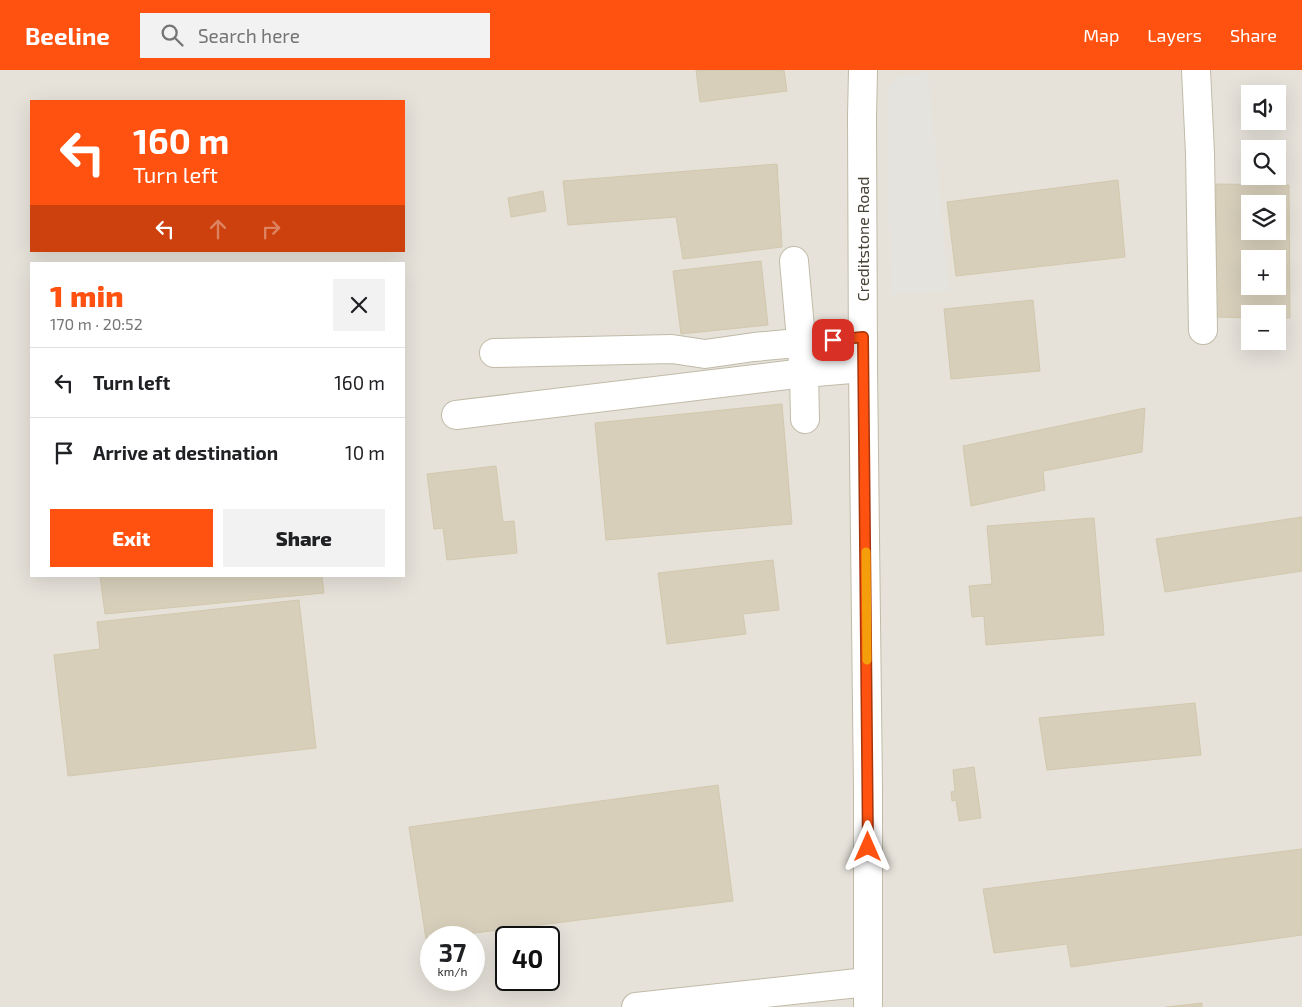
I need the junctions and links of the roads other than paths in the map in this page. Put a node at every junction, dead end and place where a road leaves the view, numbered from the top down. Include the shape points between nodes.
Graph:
1 (864, 70) edge
2 (1196, 70) edge
3 (794, 260) dead end
4 (1204, 330) dead end
5 (863, 337) junction
6 (802, 343) junction
7 (494, 353) dead end
8 (864, 368) junction
9 (804, 373) junction
10 (456, 416) dead end
11 (805, 419) dead end
12 (867, 995) edge
13 (636, 1007) edge

1 - 5 street, Creditstone Road
2 - 4 street
3 - 6 street
5 - 6 street
5 - 8 street, Creditstone Road
6 - 7 street via 705,354 672,349
6 - 9 street
8 - 9 street
8 - 12 street, Creditstone Road
9 - 10 street
9 - 11 street
12 - 13 street

